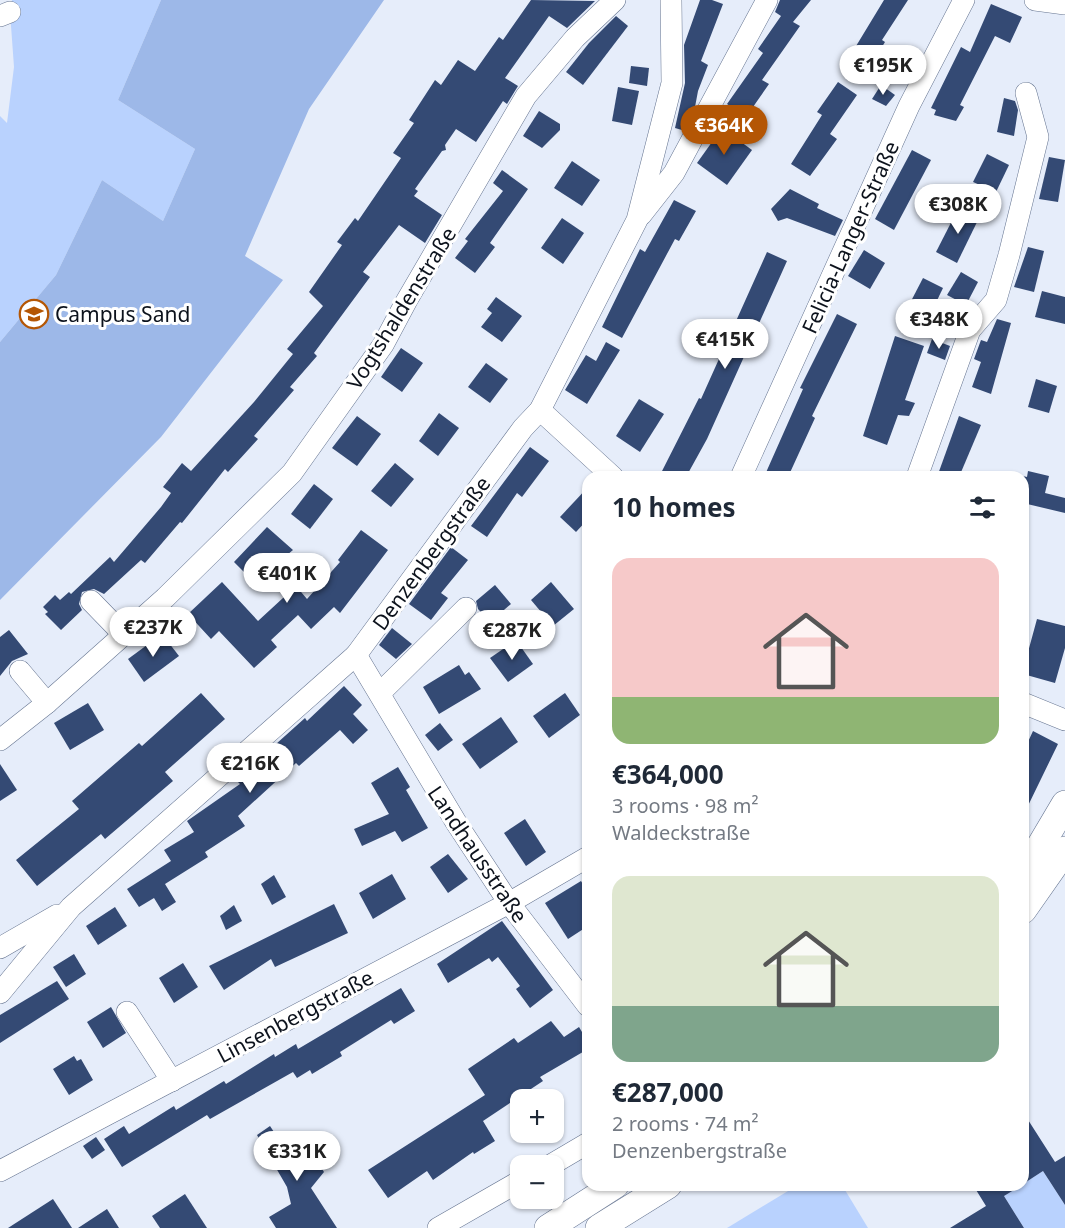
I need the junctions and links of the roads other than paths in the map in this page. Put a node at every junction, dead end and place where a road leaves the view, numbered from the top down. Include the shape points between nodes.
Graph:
1 (615, 0) edge
2 (671, 0) edge
3 (767, 0) edge
4 (964, 0) edge
5 (1035, 0) edge
6 (1065, 4) edge
7 (1026, 93) dead end
8 (637, 220) junction
9 (540, 410) junction
10 (606, 471) edge
11 (744, 471) edge
12 (919, 471) edge
13 (91, 601) dead end
14 (466, 608) dead end
15 (124, 635) junction
16 (356, 655) junction
17 (20, 672) dead end
18 (380, 693) junction
19 (47, 703) junction
20 (1029, 705) edge
21 (1065, 720) edge
22 (0, 740) edge
23 (1065, 804) edge
24 (582, 860) edge
25 (1061, 861) edge
26 (1029, 865) edge
27 (1029, 902) edge
28 (509, 903) junction
29 (71, 907) junction
30 (0, 948) edge
31 (8, 966) edge
32 (0, 993) edge
33 (582, 998) edge
34 (127, 1012) dead end
35 (172, 1081) junction
36 (582, 1147) edge
37 (564, 1157) edge
38 (0, 1171) edge
39 (510, 1187) edge
40 (606, 1191) edge
41 (656, 1191) edge
42 (438, 1228) edge
43 (548, 1228) edge
44 (599, 1228) edge

1 - 15 street, Vogtshaldenstraße via 575,38 526,96 383,345 292,473
2 - 8 street, Denzenbergstraße via 672,83
3 - 8 street via 674,172
4 - 11 street, Felicia-Langer-Straße via 909,106
5 - 6 street
7 - 12 street via 1038,137 1009,255 996,300 970,330
8 - 9 street, Denzenbergstraße
9 - 10 street
9 - 16 street, Denzenbergstraße
13 - 15 street
14 - 18 street
15 - 19 street, Vogtshaldenstraße
16 - 18 street, Landhausstraße
16 - 29 street, Denzenbergstraße
17 - 19 street
18 - 28 street, Landhausstraße via 420,767
19 - 22 street, Vogtshaldenstraße
20 - 21 street
23 - 26 main road
24 - 28 street, Linsenbergstraße
25 - 27 main road
28 - 33 street, Landhausstraße
28 - 35 street, Linsenbergstraße
29 - 30 street
29 - 31 street, Denzenbergstraße
31 - 32 street, Denzenbergstraße
34 - 35 street
35 - 38 street, Linsenbergstraße
36 - 37 street
39 - 42 street
40 - 43 main road
41 - 44 main road

